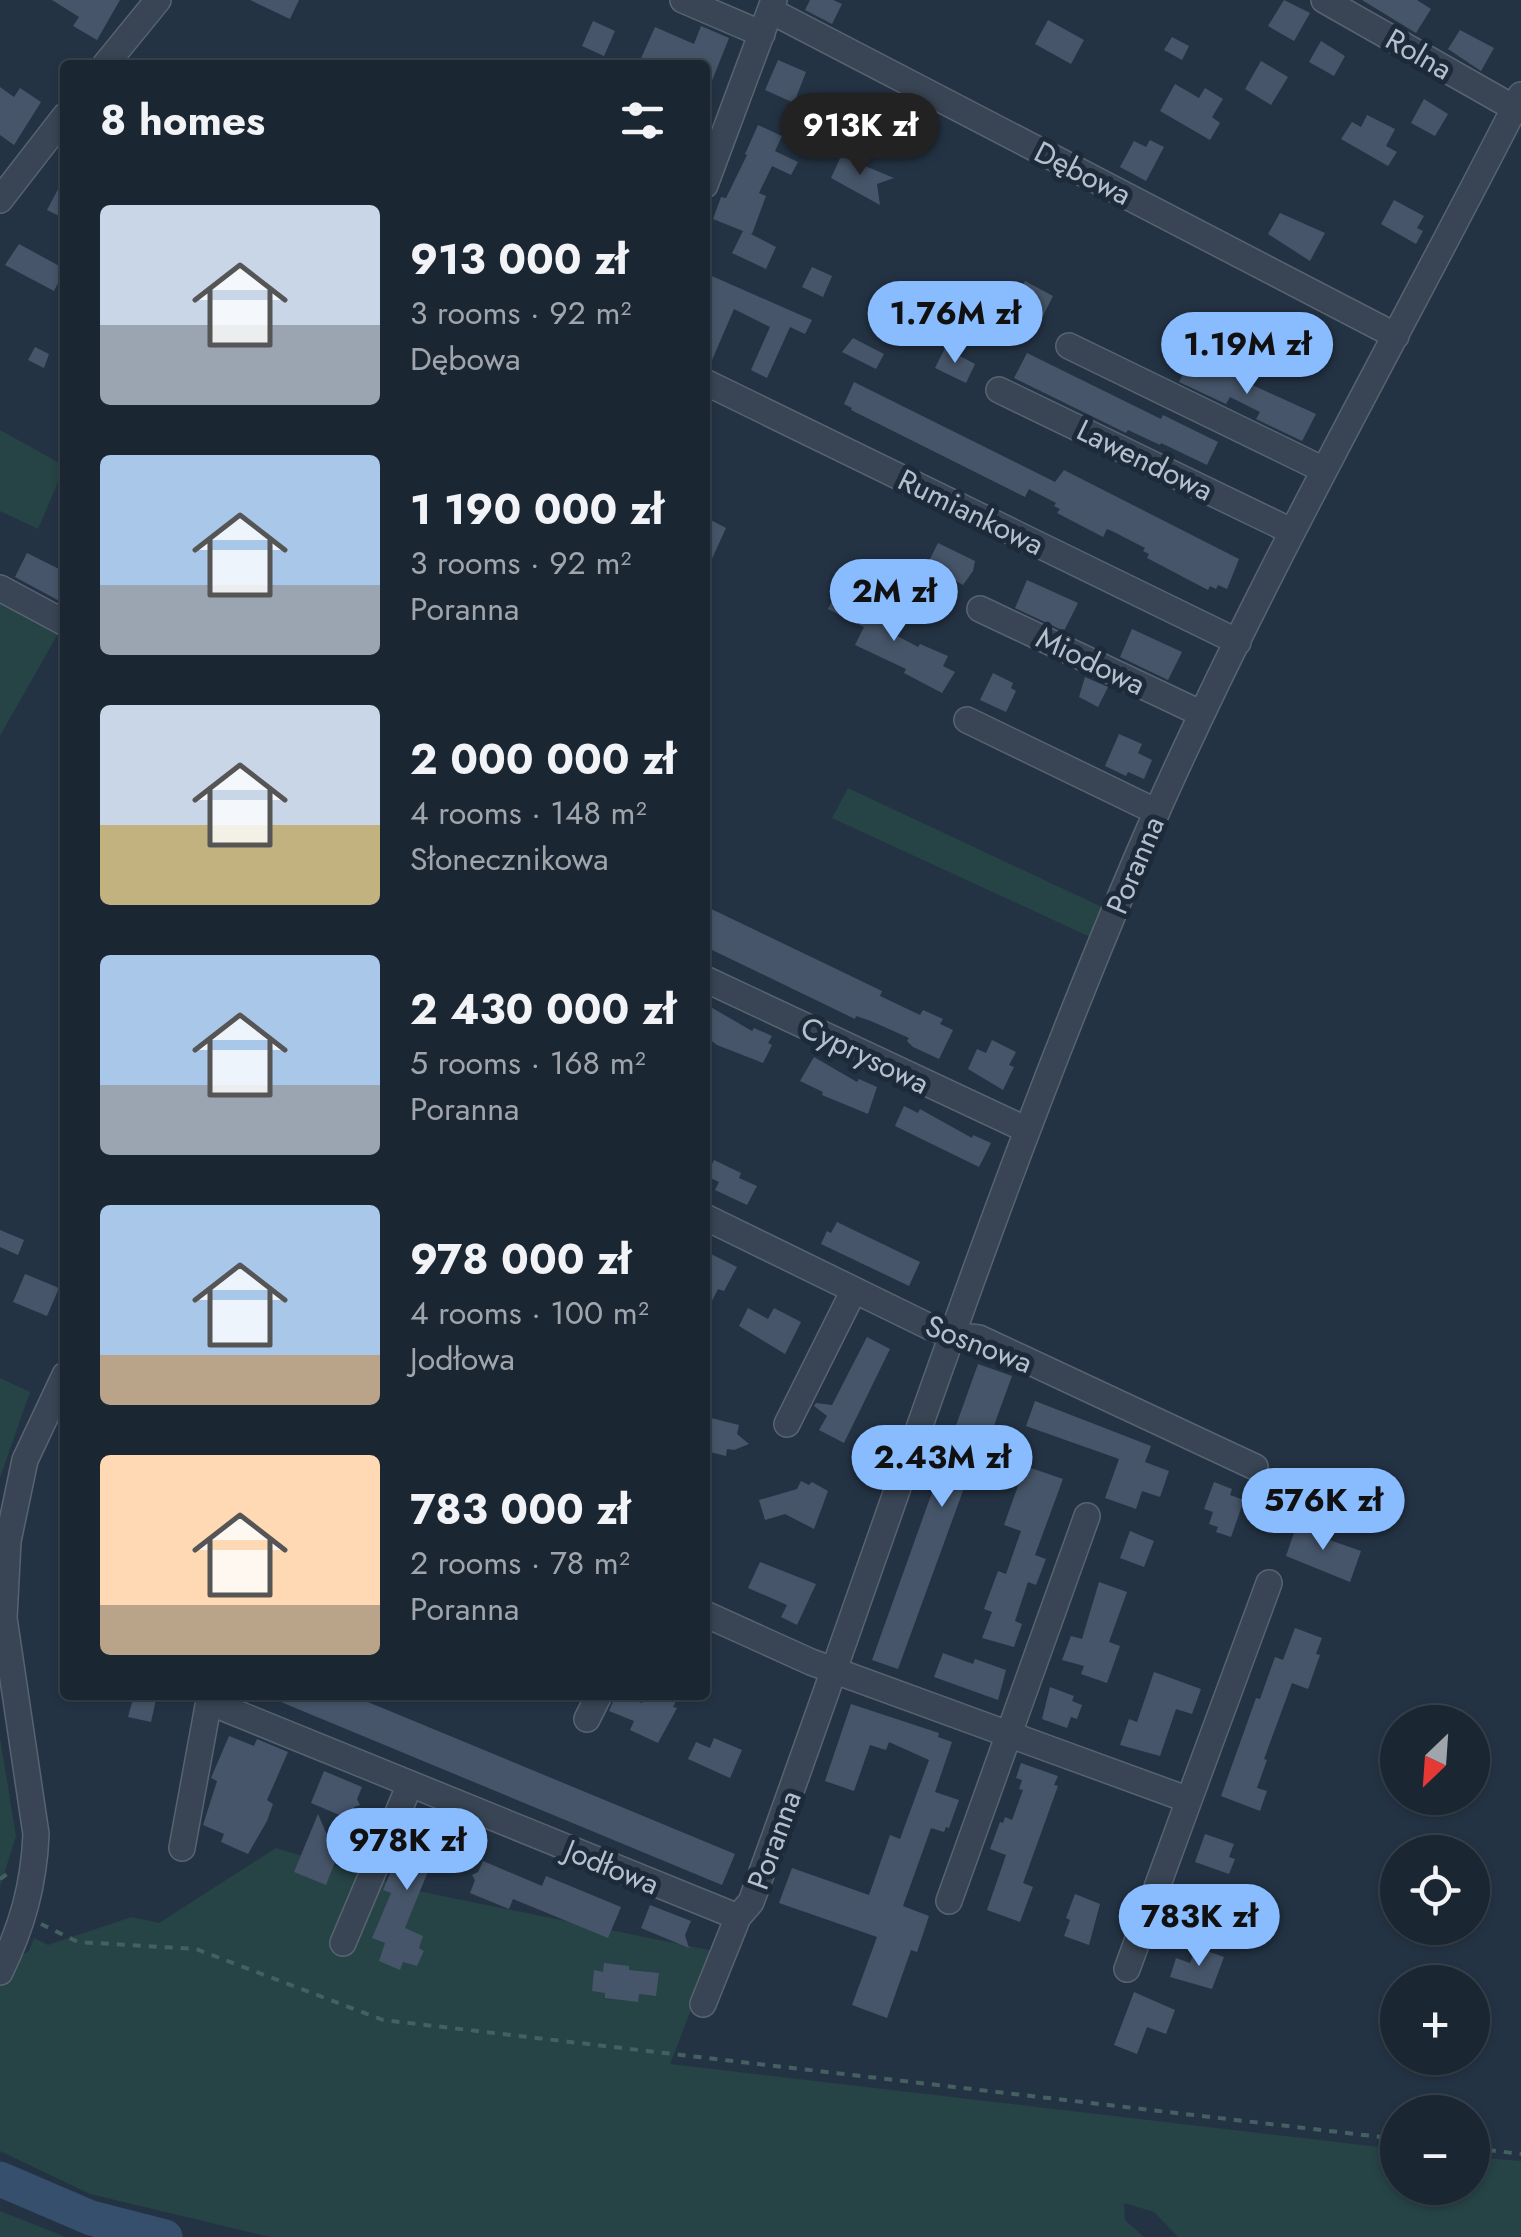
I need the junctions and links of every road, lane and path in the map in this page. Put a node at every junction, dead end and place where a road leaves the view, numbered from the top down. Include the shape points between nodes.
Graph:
1 (158, 0) edge
2 (683, 0) edge
3 (1324, 0) edge
4 (769, 15) edge
5 (110, 60) edge
6 (1518, 101) edge
7 (60, 122) edge
8 (710, 172) edge
9 (0, 200) edge
10 (1396, 336) junction
11 (1070, 346) dead end
12 (710, 384) edge
13 (999, 390) dead end
14 (1324, 470) junction
15 (1291, 531) junction
16 (0, 588) edge
17 (980, 609) dead end
18 (60, 620) edge
19 (1238, 642) junction
20 (1202, 714) junction
21 (967, 720) dead end
22 (1157, 812) junction
23 (710, 981) edge
24 (1025, 1129) junction
25 (710, 1220) edge
26 (854, 1290) junction
27 (951, 1335) junction
28 (60, 1385) edge
29 (787, 1424) dead end
30 (1255, 1467) dead end
31 (1087, 1516) dead end
32 (1269, 1583) dead end
33 (710, 1616) edge
34 (835, 1671) junction
35 (210, 1700) edge
36 (212, 1700) edge
37 (596, 1700) edge
38 (587, 1719) dead end
39 (1007, 1736) junction
40 (410, 1784) junction
41 (1189, 1800) junction
42 (182, 1848) dead end
43 (949, 1901) dead end
44 (25, 1916) junction
45 (738, 1917) junction
46 (342, 1943) dead end
47 (1128, 1969) dead end
48 (0, 1972) edge
49 (704, 2004) dead end
50 (1380, 2137) edge
51 (1490, 2150) edge
52 (1521, 2154) edge

1 - 5 street
2 - 4 street, Dębowa
3 - 6 street, Rolna
4 - 8 street
4 - 10 street, Dębowa
6 - 10 street, Poranna
7 - 9 street
10 - 14 street, Poranna
11 - 14 street
12 - 19 street, Rumiankowa
13 - 15 street, Lawendowa
14 - 15 street, Poranna
15 - 19 street, Poranna
16 - 18 street
17 - 20 street, Miodowa
19 - 20 street, Poranna
20 - 22 street, Poranna
21 - 22 street
22 - 24 street, Poranna
23 - 24 street, Cyprysowa
24 - 27 street, Poranna
25 - 26 street, Sosnowa
26 - 27 street, Sosnowa
26 - 29 street
27 - 30 street, Sosnowa via 979,1338
27 - 34 street, Poranna
28 - 44 street via 24,1460 8,1541 4,1618 36,1834
31 - 39 street
32 - 41 street
33 - 34 street
34 - 39 street
34 - 45 street, Poranna via 751,1902
35 - 42 street
36 - 40 street, Jodłowa
37 - 38 street
39 - 41 street
39 - 43 street
40 - 45 street, Jodłowa
40 - 46 street
41 - 47 street
44 - 48 street
44 - 50 path via 78,1942 196,1948 383,2020
45 - 49 street, Poranna
51 - 52 path

